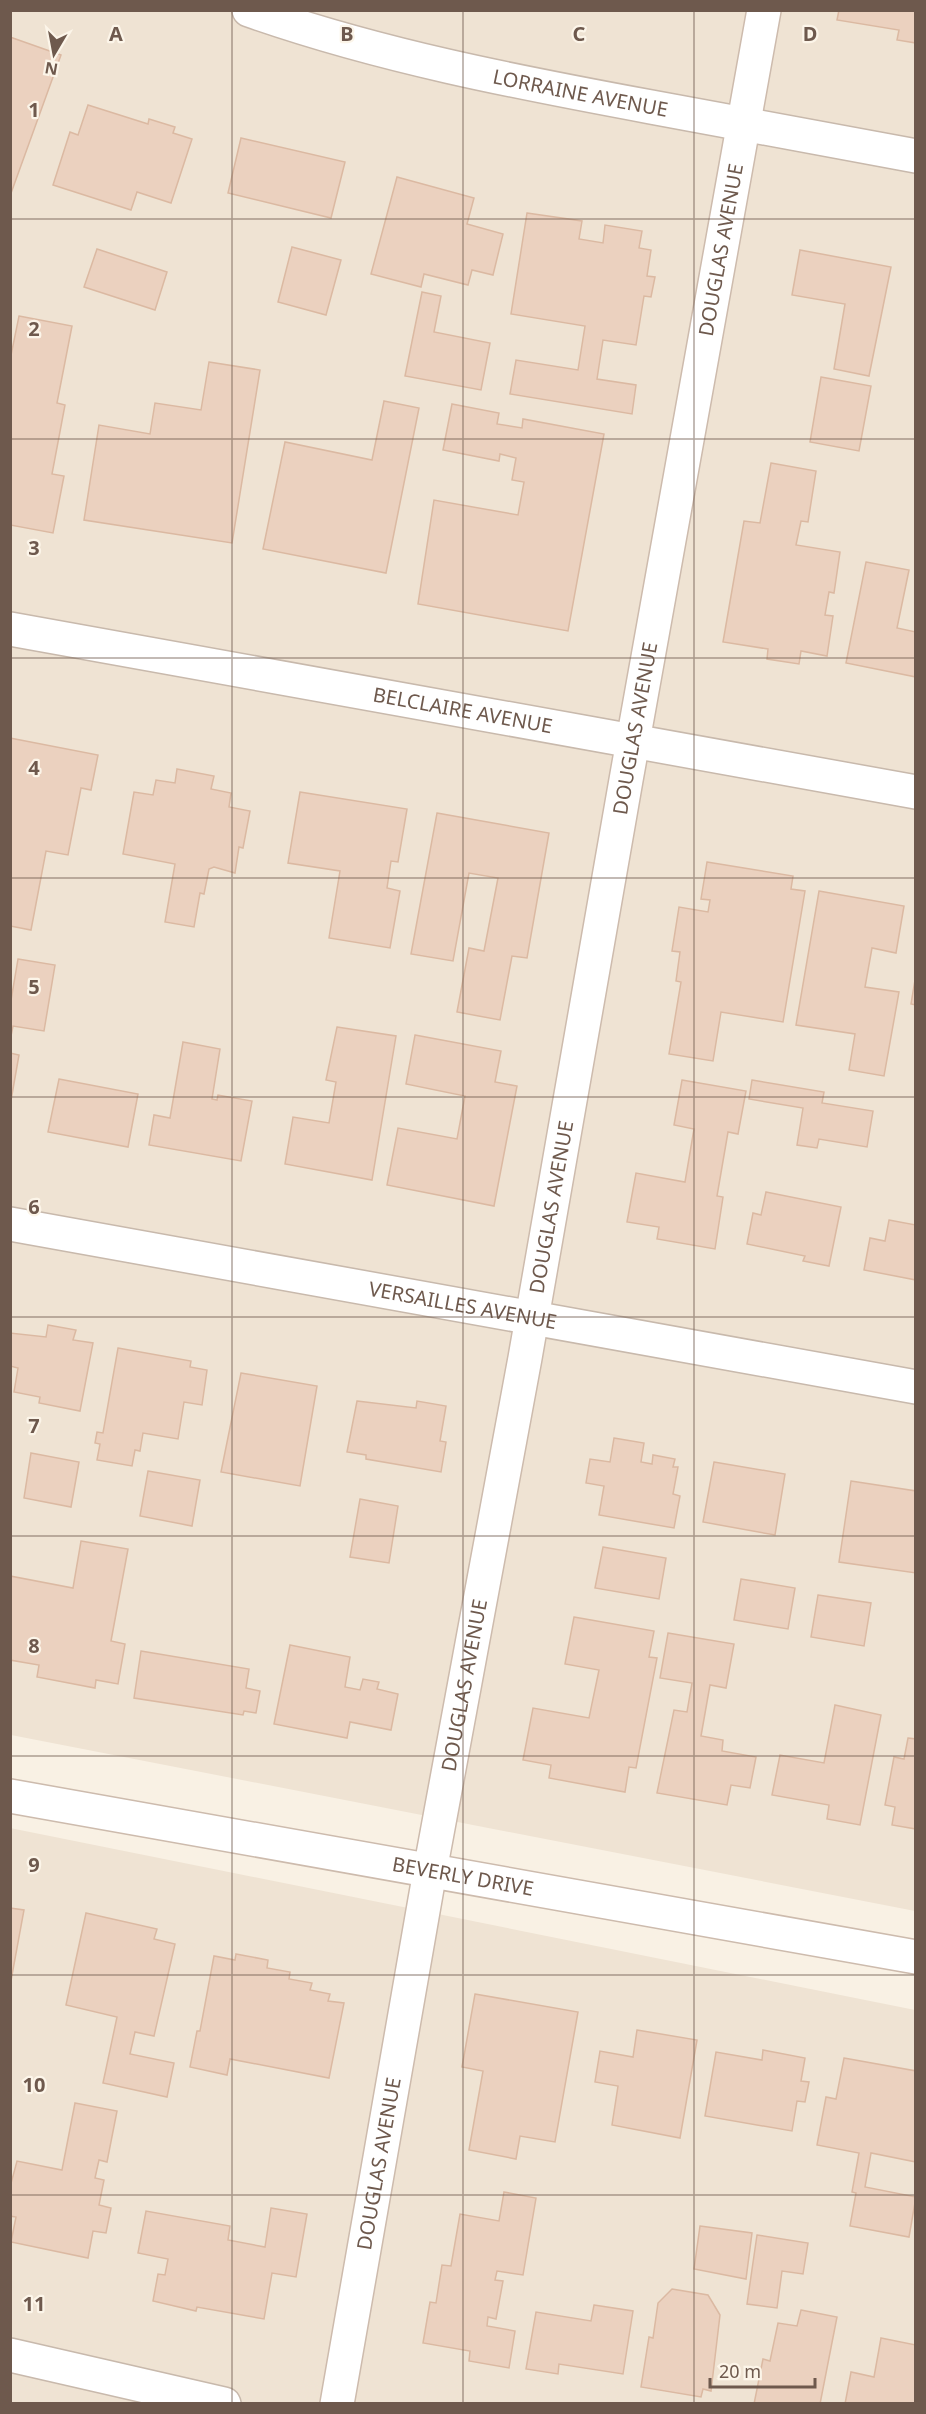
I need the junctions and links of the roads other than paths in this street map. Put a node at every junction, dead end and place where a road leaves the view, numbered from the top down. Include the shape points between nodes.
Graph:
1 (249, 10) edge
2 (764, 10) edge
3 (744, 125) junction
4 (915, 156) edge
5 (10, 629) edge
6 (634, 742) junction
7 (915, 792) edge
8 (10, 1224) edge
9 (532, 1317) junction
10 (915, 1387) edge
11 (10, 1796) edge
12 (430, 1871) junction
13 (915, 1957) edge
14 (10, 2355) edge
15 (224, 2403) edge
16 (337, 2403) edge

1 - 3 street, LORRAINE AVENUE via 388,51 518,83
2 - 3 street, DOUGLAS AVENUE
3 - 4 street, LORRAINE AVENUE
3 - 6 street, DOUGLAS AVENUE
5 - 6 street, BELCLAIRE AVENUE
6 - 7 street, BELCLAIRE AVENUE
6 - 9 street, DOUGLAS AVENUE
8 - 9 street, VERSAILLES AVENUE
9 - 10 street, VERSAILLES AVENUE
9 - 12 street, DOUGLAS AVENUE
11 - 12 street, BEVERLY DRIVE
12 - 13 street, BEVERLY DRIVE
12 - 16 street, DOUGLAS AVENUE
14 - 15 street

